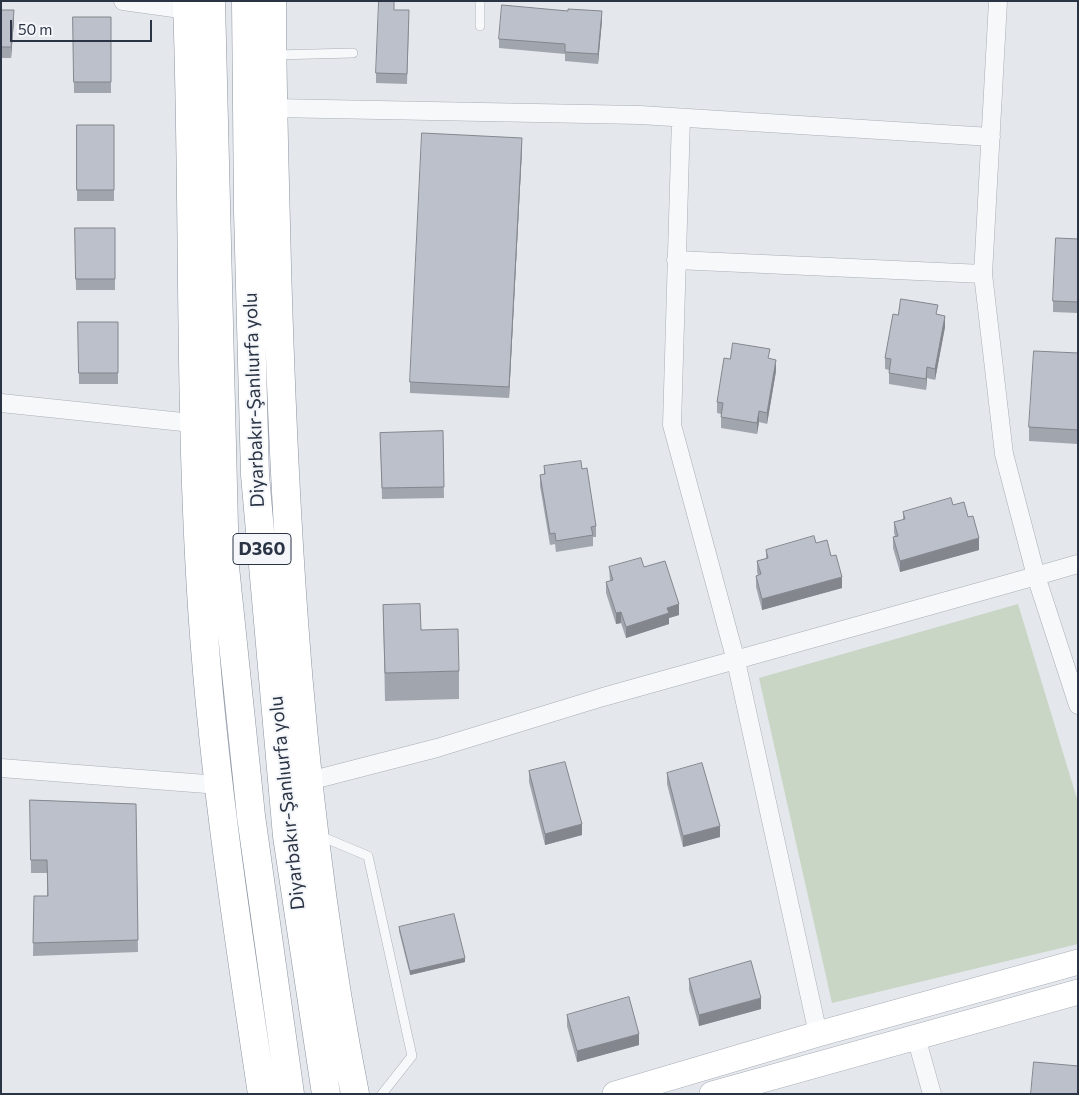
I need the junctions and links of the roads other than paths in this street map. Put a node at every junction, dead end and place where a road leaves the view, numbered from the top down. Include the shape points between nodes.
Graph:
1 (124, 1) edge
2 (246, 1) edge
3 (272, 1) edge
4 (480, 1) edge
5 (998, 1) edge
6 (195, 4) edge
7 (480, 26) dead end
8 (353, 53) dead end
9 (272, 56) junction
10 (274, 108) junction
11 (681, 118) junction
12 (991, 137) junction
13 (676, 260) junction
14 (983, 274) junction
15 (1, 403) edge
16 (192, 423) junction
17 (1078, 564) edge
18 (1036, 576) junction
19 (736, 661) junction
20 (1078, 705) edge
21 (1, 768) edge
22 (309, 781) junction
23 (219, 785) junction
24 (313, 832) junction
25 (1078, 962) edge
26 (1078, 992) edge
27 (818, 1034) junction
28 (916, 1037) junction
29 (262, 1094) edge
30 (290, 1094) edge
31 (326, 1094) edge
32 (355, 1094) edge
33 (382, 1094) edge
34 (615, 1094) edge
35 (712, 1094) edge
36 (932, 1094) edge

1 - 6 street
2 - 31 highway, Diyarbakır-Şanlıurfa yolu / D360 via 255,475 287,836
3 - 9 highway
4 - 7 lane
5 - 12 street
6 - 16 highway
6 - 30 highway, Diyarbakır-Şanlıurfa yolu / D360 via 225,567 251,816
8 - 9 lane
9 - 10 highway
10 - 11 street
10 - 22 highway via 287,533 300,719
11 - 12 street
11 - 13 street
12 - 14 street
13 - 14 street
13 - 19 street via 672,425
14 - 18 street via 1004,454
15 - 16 street
16 - 23 highway via 201,593
17 - 18 street
18 - 19 street
18 - 20 street
19 - 22 street via 603,697 437,748
19 - 27 street
21 - 23 street
22 - 24 highway
23 - 29 highway
24 - 32 highway
24 - 33 lane via 368,856 412,1056
25 - 27 main road
26 - 28 main road
27 - 34 main road
28 - 35 main road
28 - 36 street

